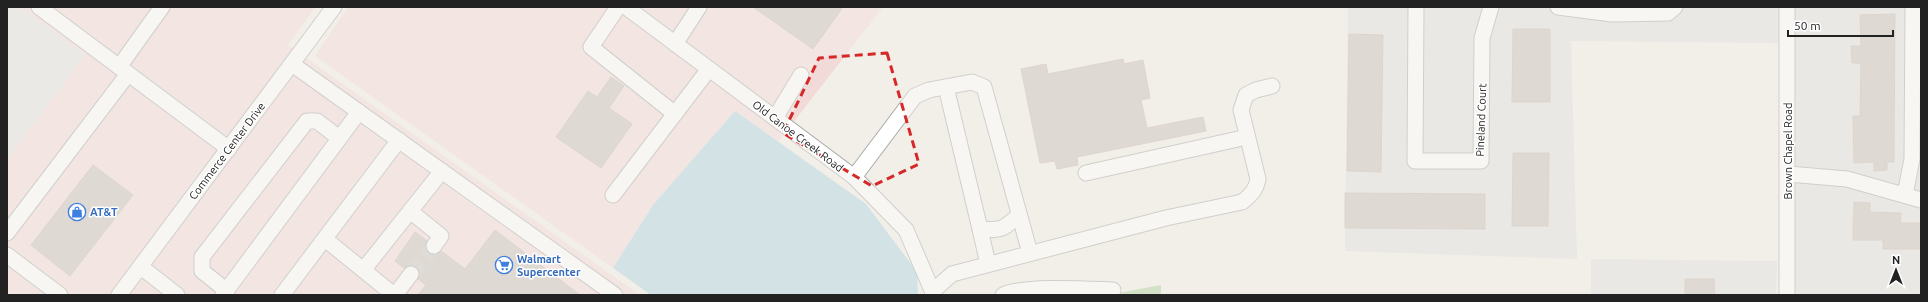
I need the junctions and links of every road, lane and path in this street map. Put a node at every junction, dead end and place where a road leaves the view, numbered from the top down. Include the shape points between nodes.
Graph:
1 (39, 7) edge
2 (162, 7) edge
3 (334, 7) edge
4 (618, 7) edge
5 (626, 7) edge
6 (699, 7) edge
7 (1416, 7) edge
8 (1492, 7) edge
9 (1558, 7) edge
10 (1675, 7) edge
11 (1787, 7) edge
12 (1913, 7) edge
13 (675, 44) junction
14 (292, 64) junction
15 (709, 69) junction
16 (124, 70) junction
17 (801, 76) dead end
18 (1272, 86) dead end
19 (946, 87) junction
20 (359, 112) junction
21 (675, 114) junction
22 (775, 118) junction
23 (1247, 136) junction
24 (339, 138) junction
25 (399, 140) junction
26 (229, 149) junction
27 (442, 171) junction
28 (1086, 174) dead end
29 (1788, 174) junction
30 (854, 177) junction
31 (613, 195) dead end
32 (1905, 195) junction
33 (1921, 200) edge
34 (410, 211) junction
35 (1019, 215) junction
36 (980, 229) junction
37 (7, 233) edge
38 (325, 238) junction
39 (438, 241) dead end
40 (1030, 253) junction
41 (7, 255) edge
42 (988, 264) junction
43 (141, 267) junction
44 (364, 269) junction
45 (411, 274) tunnel mouth
46 (1113, 290) dead end
47 (225, 293) edge
48 (933, 293) edge
49 (60, 295) edge
50 (119, 295) edge
51 (178, 295) edge
52 (282, 295) edge
53 (395, 295) edge
54 (615, 295) edge
55 (1003, 295) edge
56 (1787, 295) edge

1 - 16 street
2 - 16 street
3 - 14 street, Commerce Center Drive
4 - 21 street via 591,47
5 - 13 street, Old Canoe Creek Road
6 - 13 street
7 - 8 street, Pineland Court via 1415,161 1481,161 1482,38
9 - 10 street via 1612,14 1668,13
11 - 29 street, Brown Chapel Road
12 - 32 street via 1912,159
13 - 15 street, Old Canoe Creek Road
14 - 20 street
14 - 26 street, Commerce Center Drive
15 - 21 street
15 - 22 street, Old Canoe Creek Road
16 - 26 street
16 - 37 street
17 - 22 street
18 - 23 street via 1246,95 1241,110
19 - 30 street via 915,96
19 - 35 street via 972,82 984,87
19 - 36 street
20 - 24 street
20 - 25 street
21 - 31 street
22 - 30 street, Old Canoe Creek Road
23 - 28 street
23 - 40 street via 1258,179 1257,187 1242,202 1166,218
24 - 47 street
24 - 47 street via 317,121 306,120 202,257 202,271
25 - 27 street
25 - 38 street
26 - 43 street, Commerce Center Drive
27 - 34 street
27 - 54 street
29 - 32 street via 1847,179
29 - 56 street, Brown Chapel Road
30 - 48 street, Old Canoe Creek Road via 906,230
32 - 33 street
34 - 39 street
34 - 44 street
35 - 36 street via 1006,228
35 - 40 street
36 - 42 street
38 - 44 street
38 - 52 street
40 - 42 street
41 - 49 street
42 - 48 street via 952,274
43 - 50 street, Commerce Center Drive
43 - 51 street
44 - 53 street
45 - 53 street
46 - 55 street via 1025,290

